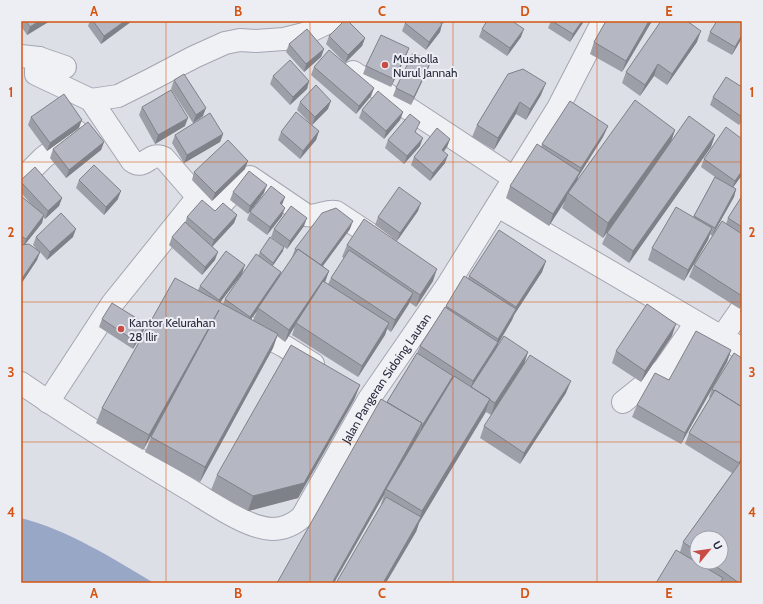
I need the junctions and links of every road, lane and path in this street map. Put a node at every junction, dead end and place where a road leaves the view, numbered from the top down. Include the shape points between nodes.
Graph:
1 (331, 21) edge
2 (595, 24) edge
3 (33, 61) edge
4 (65, 67) dead end
5 (352, 72) edge
6 (91, 100) junction
7 (103, 119) junction
8 (514, 178) junction
9 (21, 180) edge
10 (198, 197) junction
11 (498, 206) junction
12 (402, 256) edge
13 (428, 273) edge
14 (447, 286) junction
15 (742, 308) edge
16 (231, 318) edge
17 (696, 323) junction
18 (722, 337) junction
19 (742, 349) edge
20 (332, 376) edge
21 (21, 383) edge
22 (351, 388) edge
23 (369, 399) junction
24 (48, 402) junction
25 (623, 402) dead end

1 - 6 street via 304,34 284,39 225,43 118,96
2 - 8 street, Jalan Pangeran Sidoing Lautan via 574,77 558,108
3 - 4 street
3 - 6 street via 37,75
5 - 8 street
6 - 7 street
7 - 9 street via 60,144
7 - 10 street via 132,161 141,164 160,155
8 - 11 street, Jalan Pangeran Sidoing Lautan
10 - 12 street via 214,211 244,178 250,177 306,215 336,212
10 - 24 street via 112,304
11 - 14 street, Jalan Pangeran Sidoing Lautan
11 - 17 street
13 - 14 street
14 - 23 street, Jalan Pangeran Sidoing Lautan
15 - 18 street
16 - 20 street via 284,346
17 - 18 street
17 - 25 street via 664,369
18 - 19 street
21 - 24 street, Jalan Pangeran Sidoing Lautan
22 - 23 street
23 - 24 street, Jalan Pangeran Sidoing Lautan via 302,517 295,524 271,529 243,522

